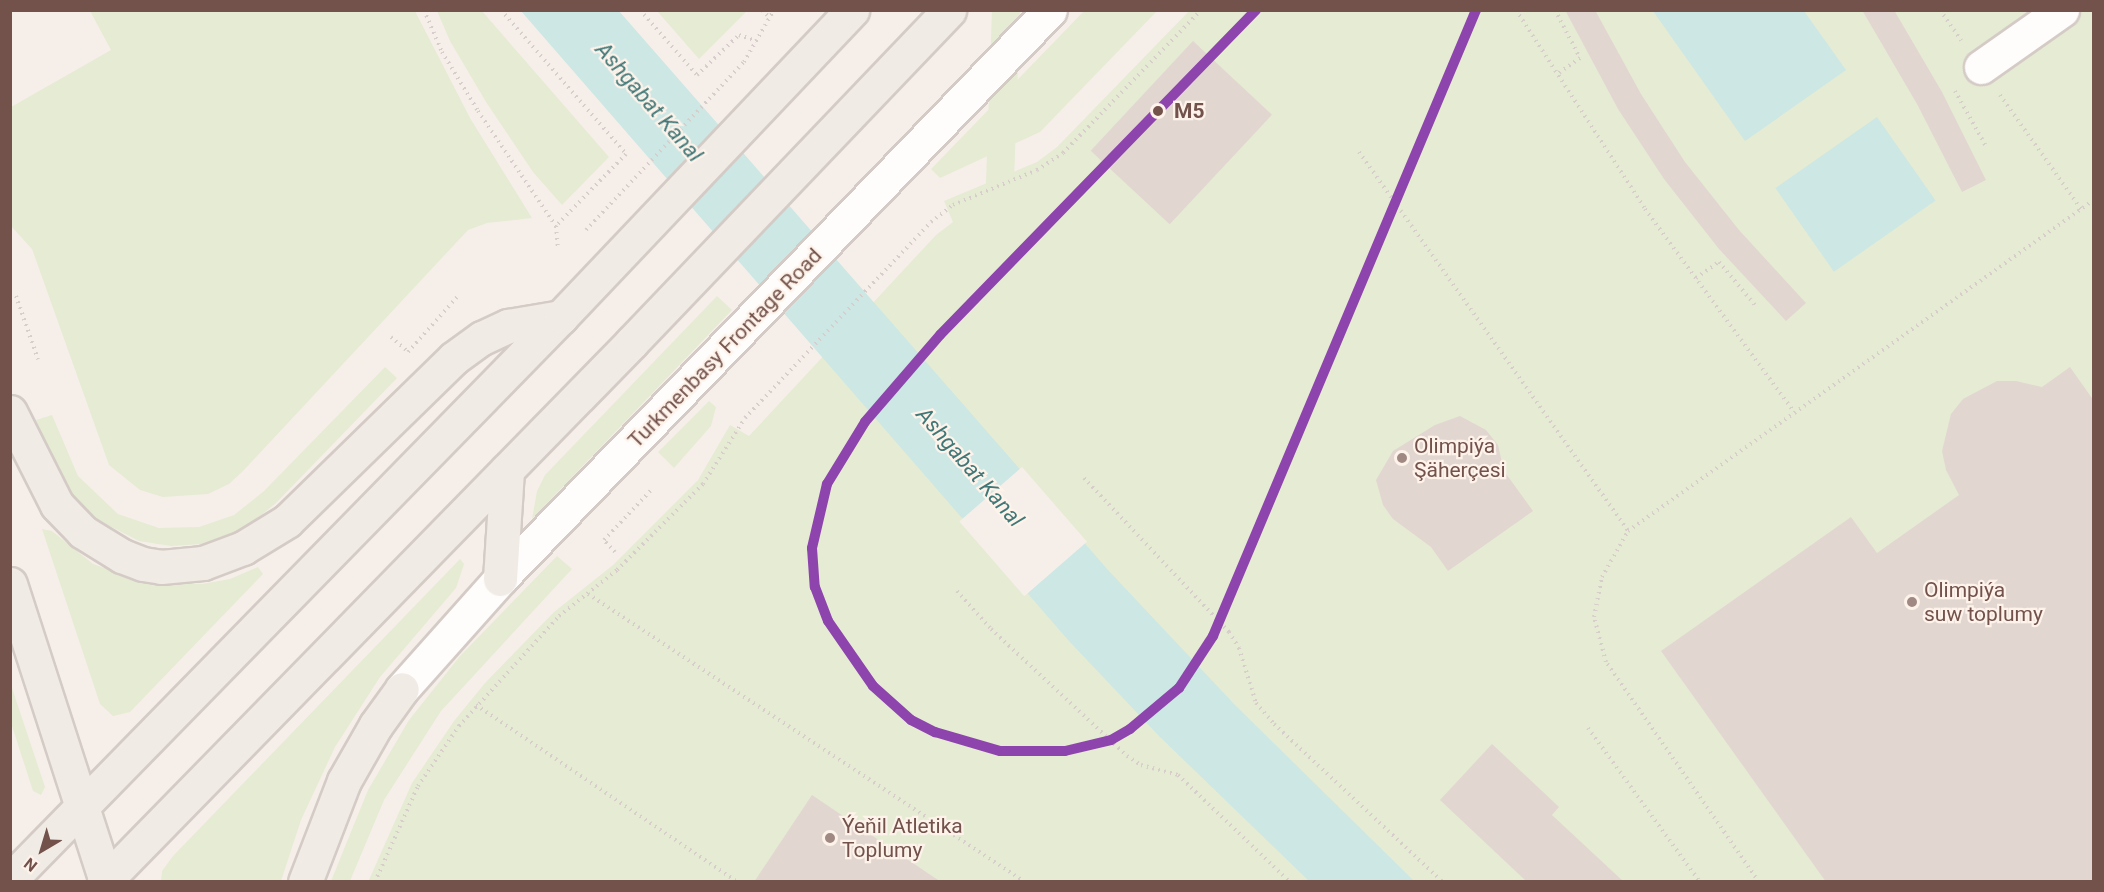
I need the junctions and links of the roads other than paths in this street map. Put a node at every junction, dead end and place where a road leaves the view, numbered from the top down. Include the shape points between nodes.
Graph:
1 (852, 10) edge
2 (949, 10) edge
3 (1050, 10) edge
4 (2062, 10) edge
5 (1981, 67) road end
6 (561, 317) junction
7 (10, 412) edge
8 (507, 470) junction
9 (500, 579) junction
10 (10, 585) edge
11 (402, 689) joint
12 (81, 808) junction
13 (10, 880) edge
14 (105, 881) edge
15 (305, 882) edge

1 - 6 main road
2 - 8 main road
3 - 9 street, Turkmenbasy Frontage Road
4 - 5 street
6 - 7 main road via 508,326 482,338 454,358 287,521 243,548 203,563 161,567 143,564 83,532 57,505
6 - 12 main road
8 - 9 main road
8 - 14 main road
9 - 11 street, Turkmenbasy Frontage Road
10 - 12 main road
11 - 15 main road via 344,781
12 - 13 main road
12 - 14 main road

